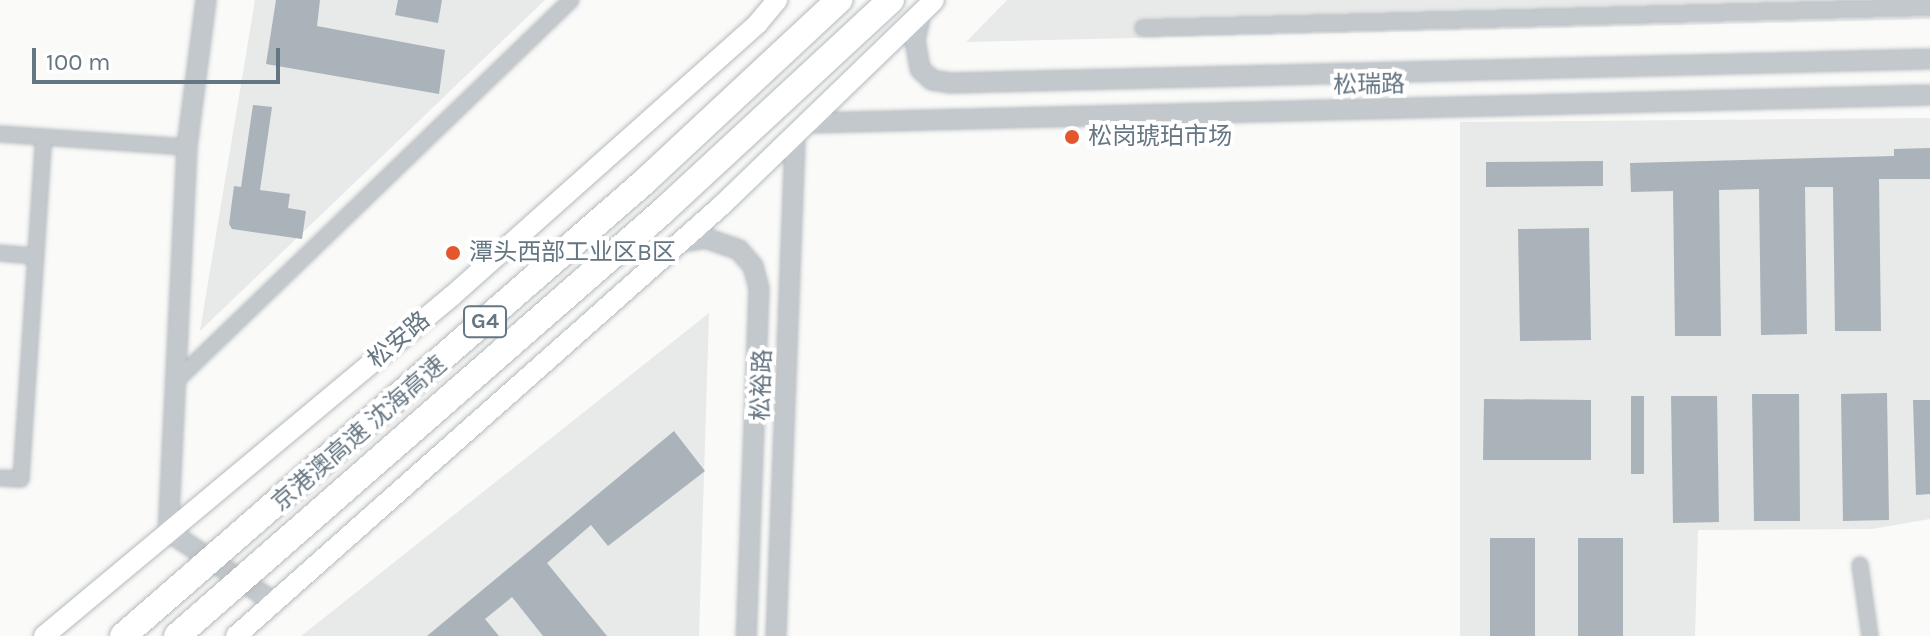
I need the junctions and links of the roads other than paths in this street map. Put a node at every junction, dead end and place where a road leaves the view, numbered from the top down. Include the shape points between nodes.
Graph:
1 (206, 0) edge
2 (571, 0) edge
3 (777, 0) edge
4 (839, 0) edge
5 (891, 0) edge
6 (927, 7) edge
7 (1930, 7) edge
8 (1143, 28) dead end
9 (1930, 59) edge
10 (1930, 95) edge
11 (802, 130) junction
12 (0, 134) edge
13 (44, 137) junction
14 (187, 147) junction
15 (681, 242) junction
16 (0, 253) edge
17 (35, 256) junction
18 (178, 379) junction
19 (0, 478) edge
20 (168, 531) junction
21 (1860, 565) dead end
22 (275, 603) junction
23 (44, 636) edge
24 (123, 636) edge
25 (177, 636) edge
26 (236, 636) edge
27 (746, 636) edge
28 (776, 636) edge
29 (1870, 636) edge

1 - 14 street
2 - 18 street
3 - 20 main road, 松安路 via 758,23 452,296
4 - 24 highway, 京港澳高速 沈海高速 / G4, bridge via 644,182
5 - 25 highway, 京港澳高速 沈海高速 / G4, bridge via 662,212
6 - 9 street, 松瑞路 via 915,40 920,69 932,80 950,83
6 - 11 main road
7 - 8 street
10 - 11 street, 松瑞路
11 - 15 main road
11 - 28 street, 松裕路
12 - 13 street
13 - 14 street
13 - 17 street
14 - 18 street
15 - 22 main road
15 - 27 street, 松裕路 via 705,238 739,250 753,266 759,289
16 - 17 street
17 - 19 street via 21,479
18 - 20 street
20 - 22 street
20 - 23 main road, 松安路
21 - 29 street
22 - 26 main road

